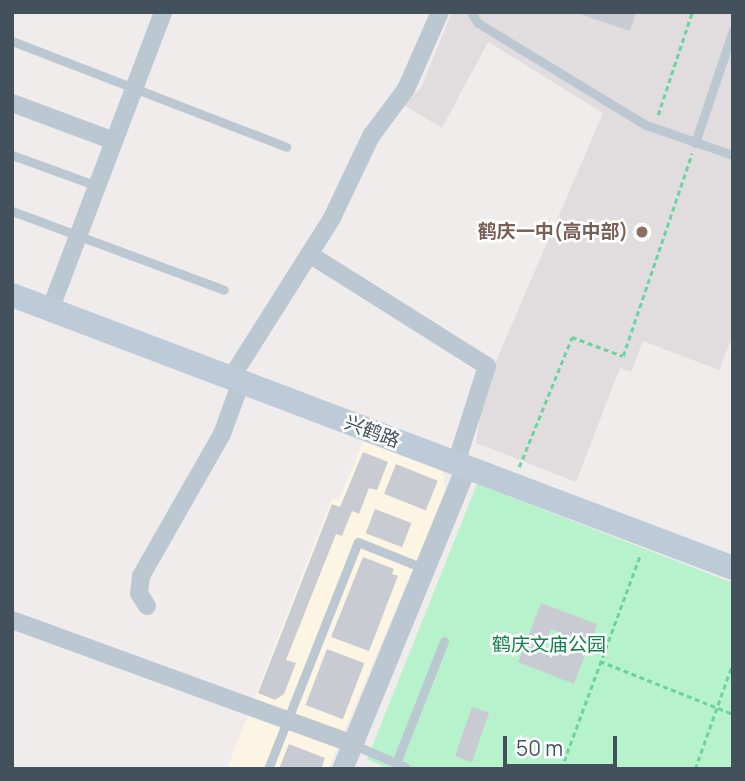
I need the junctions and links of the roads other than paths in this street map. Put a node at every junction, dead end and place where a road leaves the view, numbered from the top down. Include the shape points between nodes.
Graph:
1 (163, 12) edge
2 (440, 12) edge
3 (471, 12) edge
4 (733, 30) edge
5 (12, 41) edge
6 (134, 89) junction
7 (12, 103) edge
8 (114, 141) junction
9 (695, 143) junction
10 (286, 147) dead end
11 (12, 155) edge
12 (733, 155) edge
13 (97, 186) junction
14 (12, 211) edge
15 (78, 236) junction
16 (309, 254) junction
17 (224, 290) dead end
18 (12, 295) edge
19 (50, 310) junction
20 (236, 380) junction
21 (461, 465) junction
22 (424, 568) junction
23 (733, 568) edge
24 (147, 606) dead end
25 (12, 620) edge
26 (444, 641) dead end
27 (288, 720) junction
28 (352, 744) junction
29 (396, 763) junction
30 (405, 767) edge
31 (268, 769) edge
32 (342, 769) edge

1 - 6 street
2 - 16 street via 413,77 371,136
3 - 9 lane via 478,23 654,128
4 - 9 lane
5 - 6 lane
6 - 8 street
6 - 10 lane
7 - 8 street
8 - 13 street
9 - 12 lane
11 - 13 lane
13 - 15 street
14 - 15 lane
15 - 17 lane
15 - 19 street
16 - 20 street
16 - 21 street via 487,366
18 - 19 main road, 兴鹤路
19 - 20 main road, 兴鹤路
20 - 21 main road, 兴鹤路
20 - 24 street via 222,434 141,576 139,593
21 - 22 street
21 - 23 main road, 兴鹤路
22 - 27 lane via 358,542
22 - 28 street
25 - 27 street
26 - 29 lane
27 - 28 street
27 - 31 lane
28 - 29 lane
28 - 32 street
29 - 30 lane

